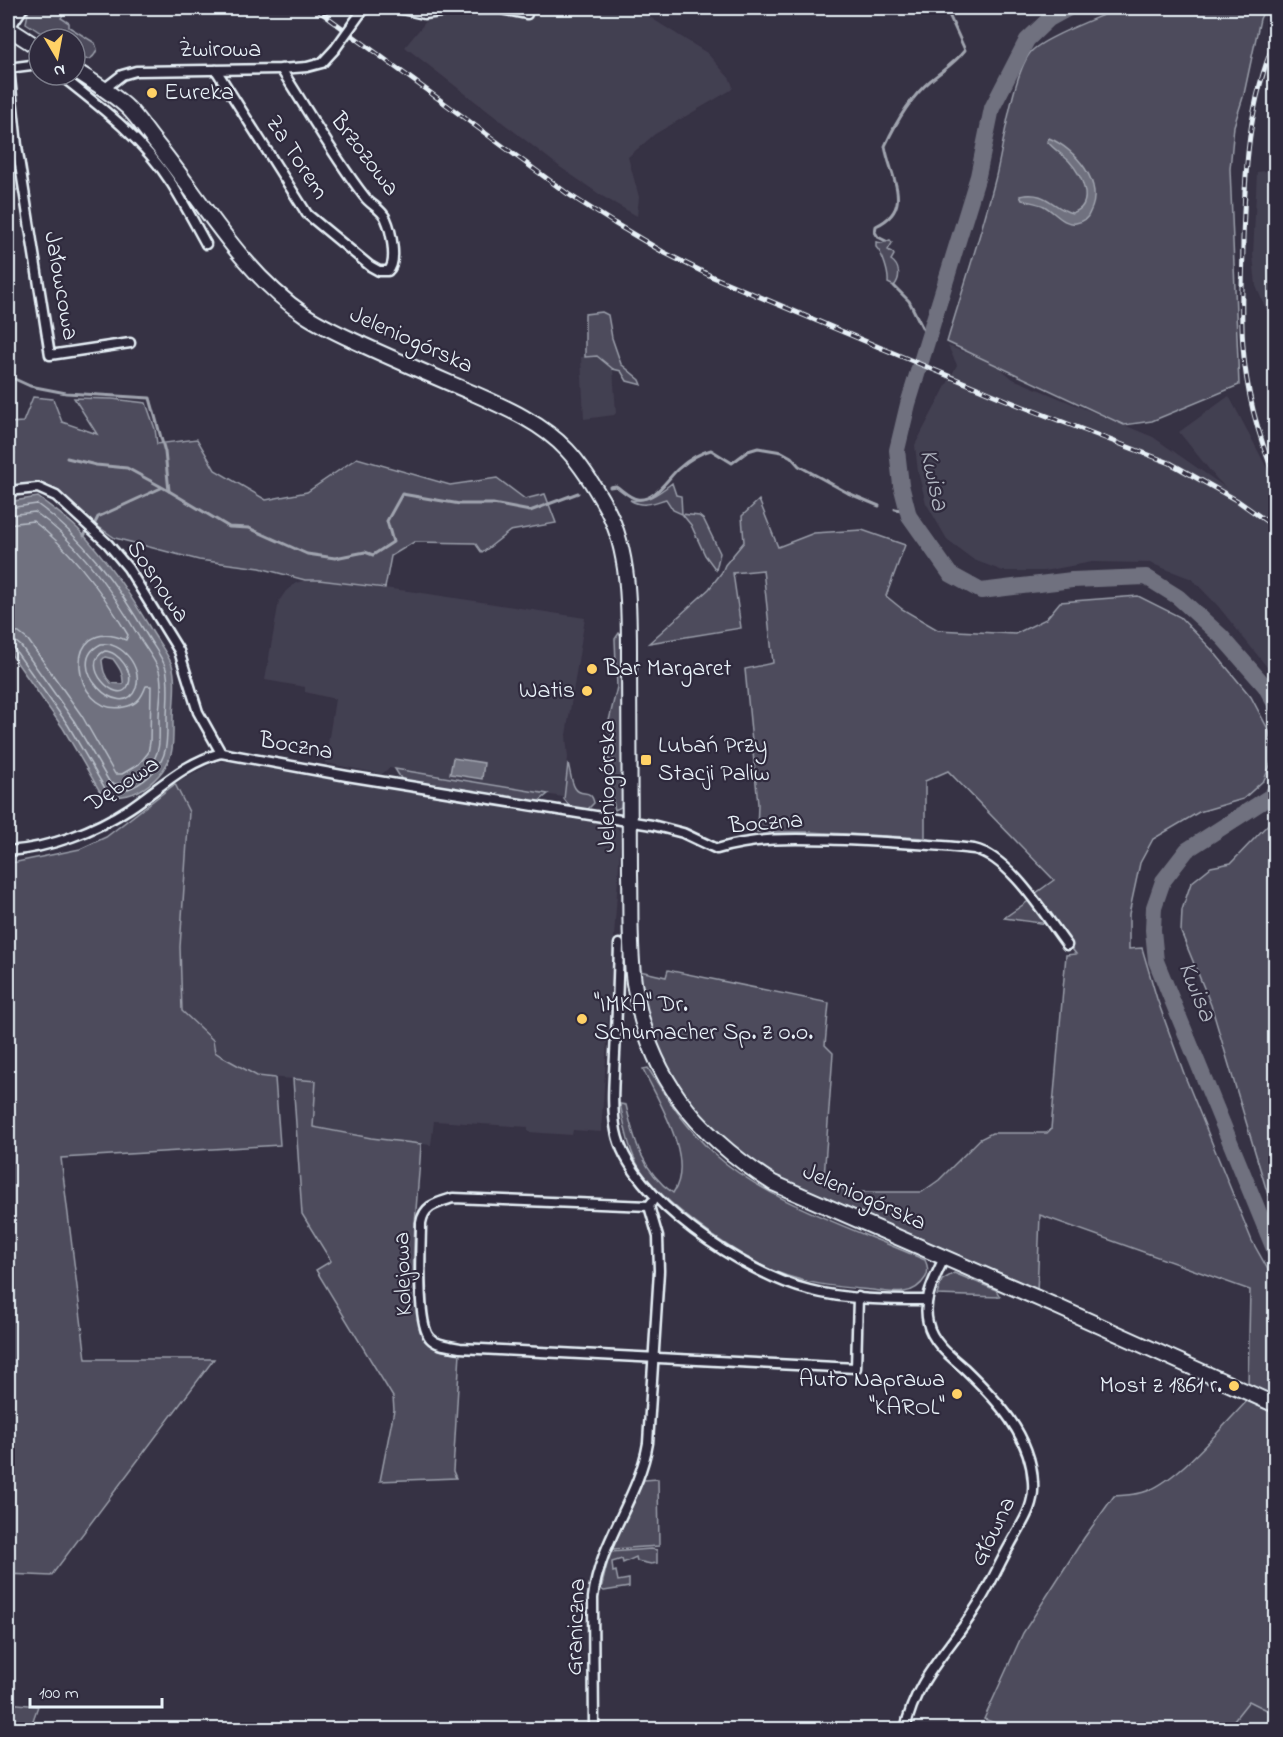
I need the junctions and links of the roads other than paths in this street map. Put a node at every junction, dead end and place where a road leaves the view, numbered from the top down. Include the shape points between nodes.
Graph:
1 (22, 8) edge
2 (397, 8) edge
3 (455, 9) edge
4 (363, 11) edge
5 (527, 14) dead end
6 (8, 29) edge
7 (27, 41) edge
8 (27, 66) edge
9 (8, 68) edge
10 (281, 69) junction
11 (216, 70) junction
12 (87, 78) edge
13 (75, 87) edge
14 (104, 89) junction
15 (12, 147) edge
16 (206, 244) dead end
17 (388, 271) joint
18 (130, 343) dead end
19 (8, 491) edge
20 (221, 753) junction
21 (629, 821) junction
22 (8, 851) edge
23 (619, 944) dead end
24 (1067, 945) dead end
25 (657, 1197) junction
26 (649, 1206) junction
27 (944, 1257) junction
28 (858, 1297) junction
29 (927, 1300) junction
30 (653, 1358) junction
31 (1275, 1405) edge
32 (594, 1730) edge
33 (905, 1730) edge

1 - 6 street
2 - 3 street via 424,14
3 - 5 street via 501,9
4 - 10 street, Żwirowa, bridge via 326,60 317,65
6 - 7 main road
8 - 9 street, Jałowcowa
9 - 15 street, Jałowcowa
10 - 11 street, Żwirowa
10 - 17 street, Brzozowa via 364,197 385,216 393,261
11 - 14 street, Żwirowa via 136,70
11 - 17 street, Za Torem via 307,214 370,266
12 - 14 main road, Jeleniogórska
13 - 16 street via 113,117 155,162
14 - 21 main road, Jeleniogórska via 128,109 250,267 278,295 342,335 534,423 565,447 582,467 609,512 626,584
15 - 18 street, Jałowcowa via 50,355
19 - 20 street, Sosnowa via 38,488 56,496 128,568 179,651 198,712
20 - 21 street, Boczna
20 - 22 street, Dębowa via 201,758 107,822 70,837
21 - 24 street, Boczna via 683,833 717,849 782,838 981,850 1009,872
21 - 27 main road, Jeleniogórska via 632,959 639,1008 657,1060 689,1113 734,1157 772,1182
23 - 25 street via 613,1102 616,1131 627,1159
25 - 26 street
25 - 28 street via 715,1244 762,1273 811,1291
26 - 30 street via 658,1237
26 - 30 street, Kolejowa via 453,1198 440,1202 422,1215 421,1295 425,1330 438,1344
27 - 29 street, Główna
27 - 31 main road, Jeleniogórska
28 - 29 street
28 - 30 street, Kolejowa via 856,1368
29 - 33 street, Główna via 928,1323 935,1339 1006,1412 1019,1433 1033,1480 1033,1500 976,1609 917,1690
30 - 32 street, Graniczna via 644,1464 595,1580

